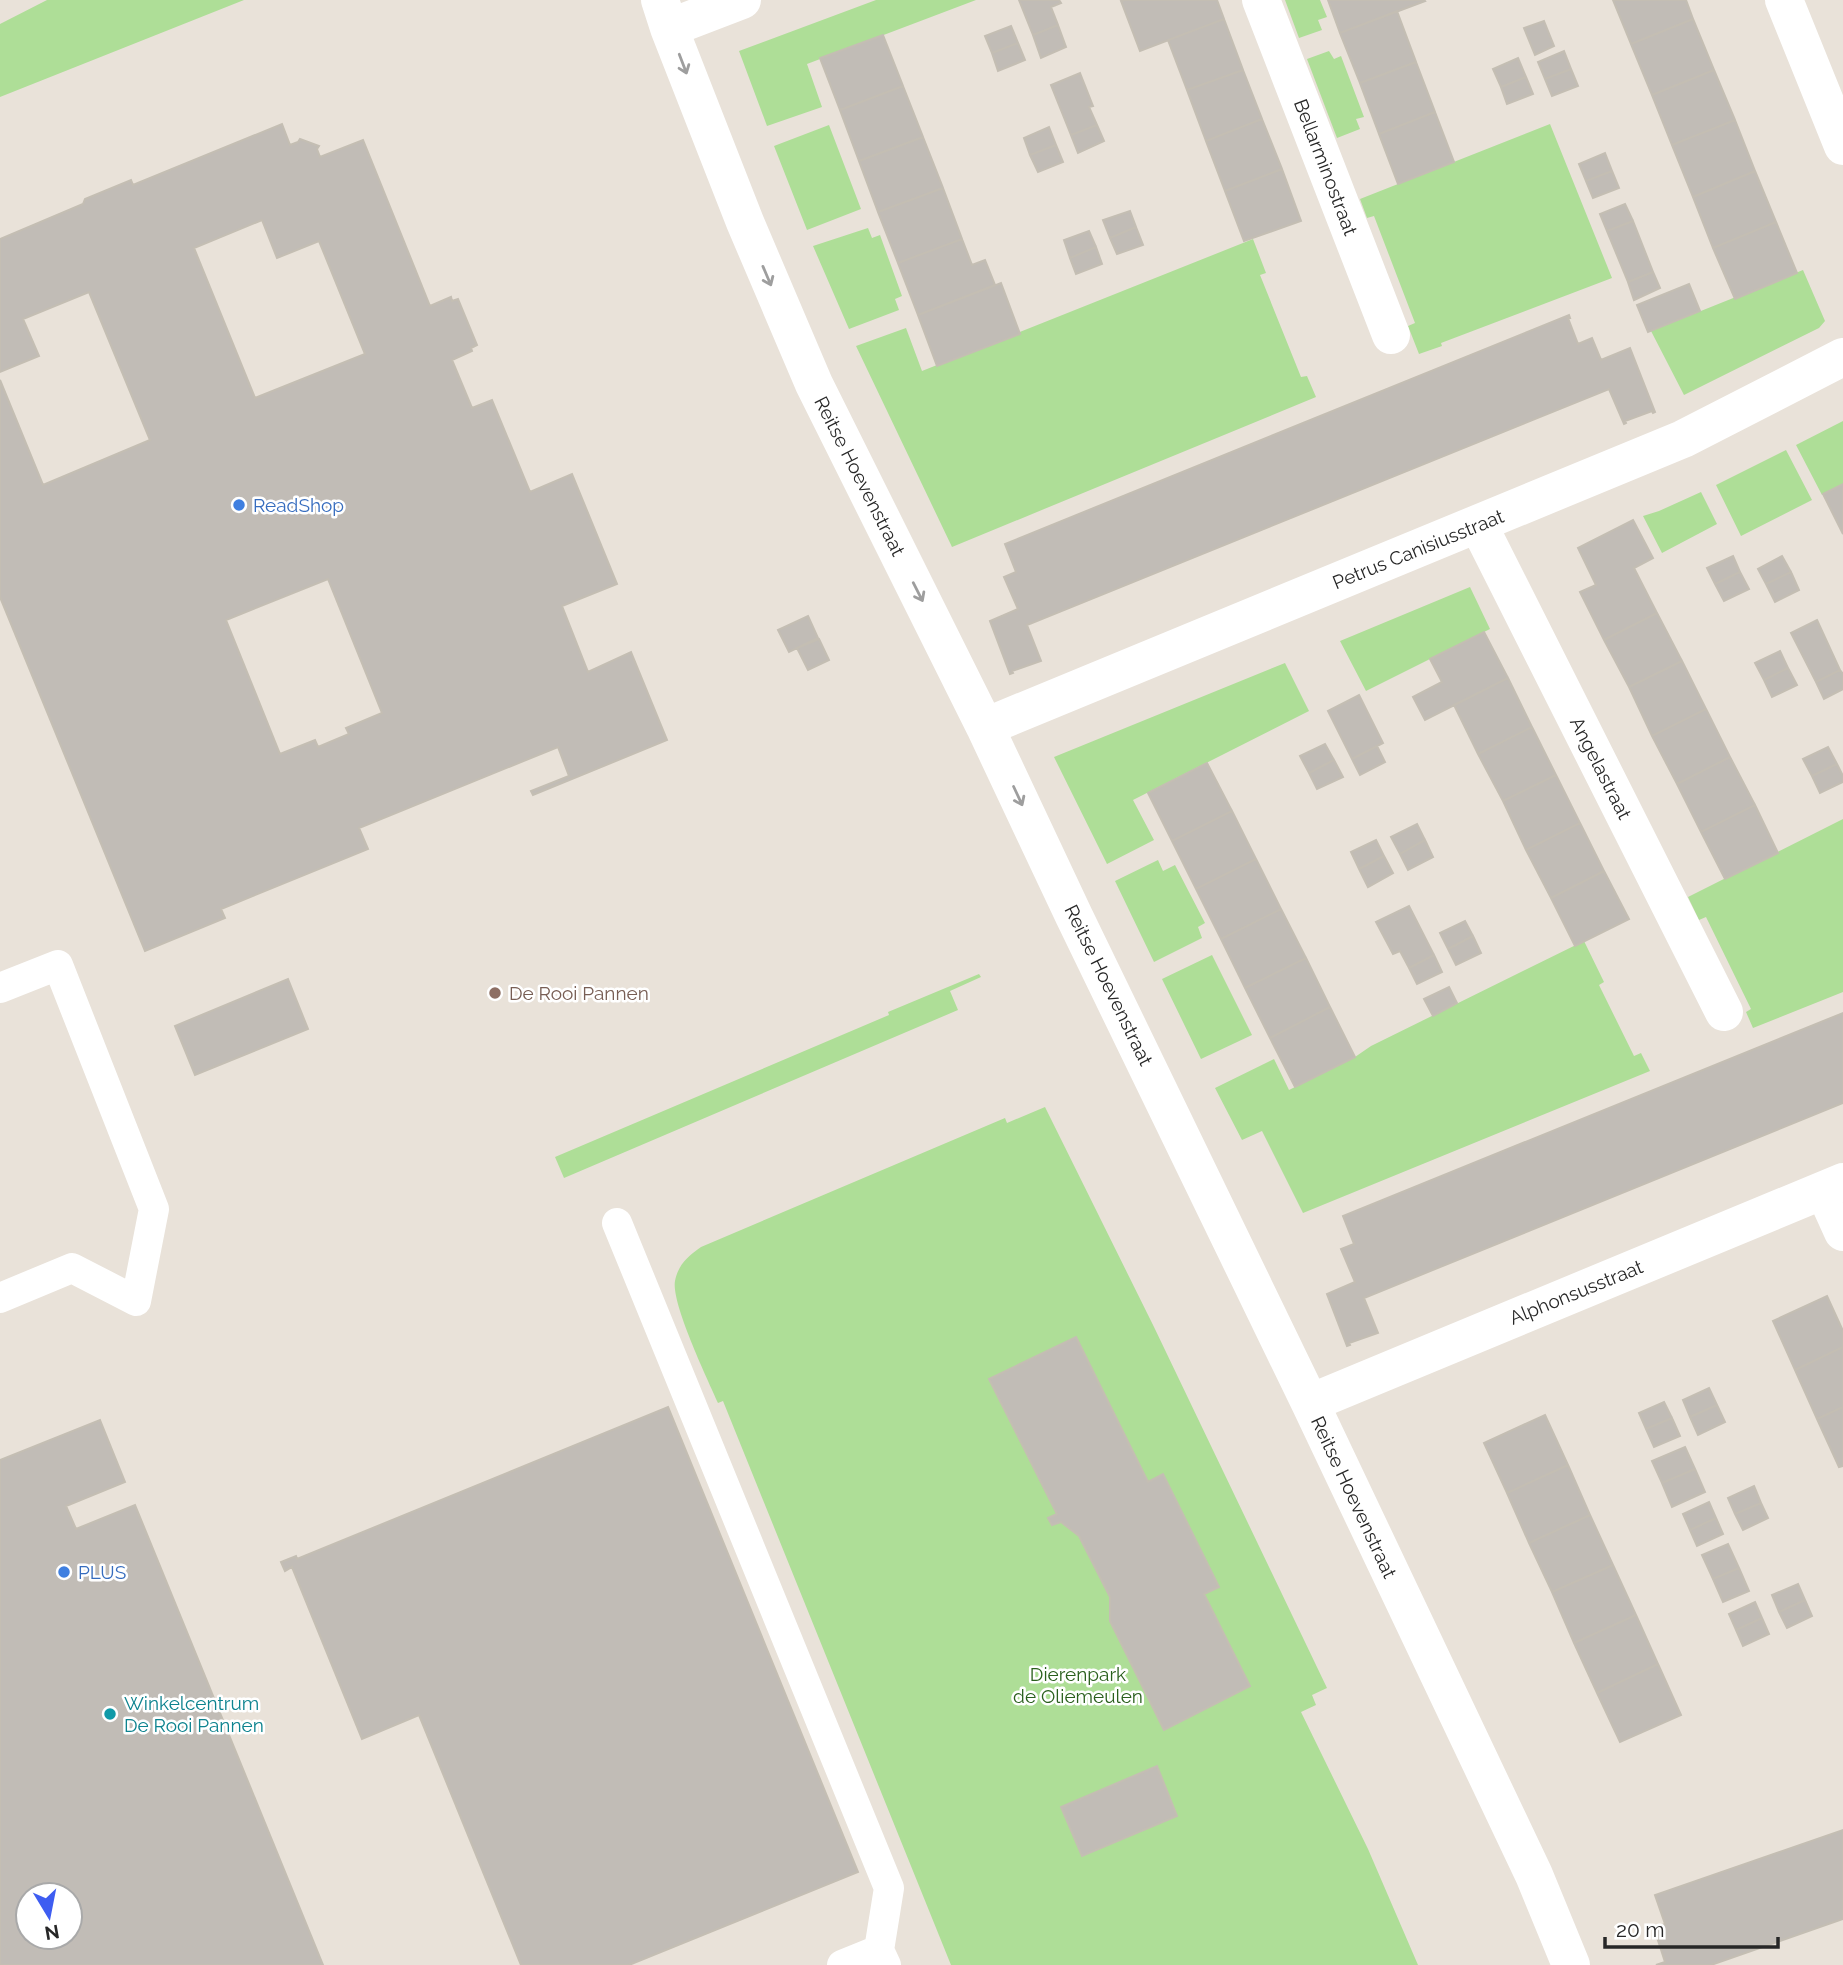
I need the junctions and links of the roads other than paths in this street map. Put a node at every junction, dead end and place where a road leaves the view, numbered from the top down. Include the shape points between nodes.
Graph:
1 (742, 0) edge
2 (1261, 0) edge
3 (1784, 0) edge
4 (665, 14) edge
5 (1843, 146) edge
6 (1391, 335) dead end
7 (1843, 357) edge
8 (1478, 524) junction
9 (985, 727) junction
10 (0, 988) edge
11 (1724, 1012) dead end
12 (1834, 1186) edge
13 (617, 1223) dead end
14 (1843, 1232) edge
15 (0, 1298) edge
16 (1310, 1403) junction
17 (883, 1958) edge
18 (842, 1965) edge
19 (1571, 1965) edge

1 - 4 street
2 - 6 street, Bellarminostraat
3 - 5 street
4 -> 9 street, Reitse Hoevenstraat via 744,222 814,384
7 - 8 street, Petrus Canisiusstraat via 1683,439
8 - 9 street, Petrus Canisiusstraat
8 - 11 street, Angelastraat
9 -> 16 street, Reitse Hoevenstraat
10 - 15 lane via 58,965 154,1209 136,1301 72,1268
12 - 14 street
12 - 16 street, Alphonsusstraat
13 - 17 lane via 889,1888
16 - 19 street, Reitse Hoevenstraat via 1534,1875
17 - 18 lane

